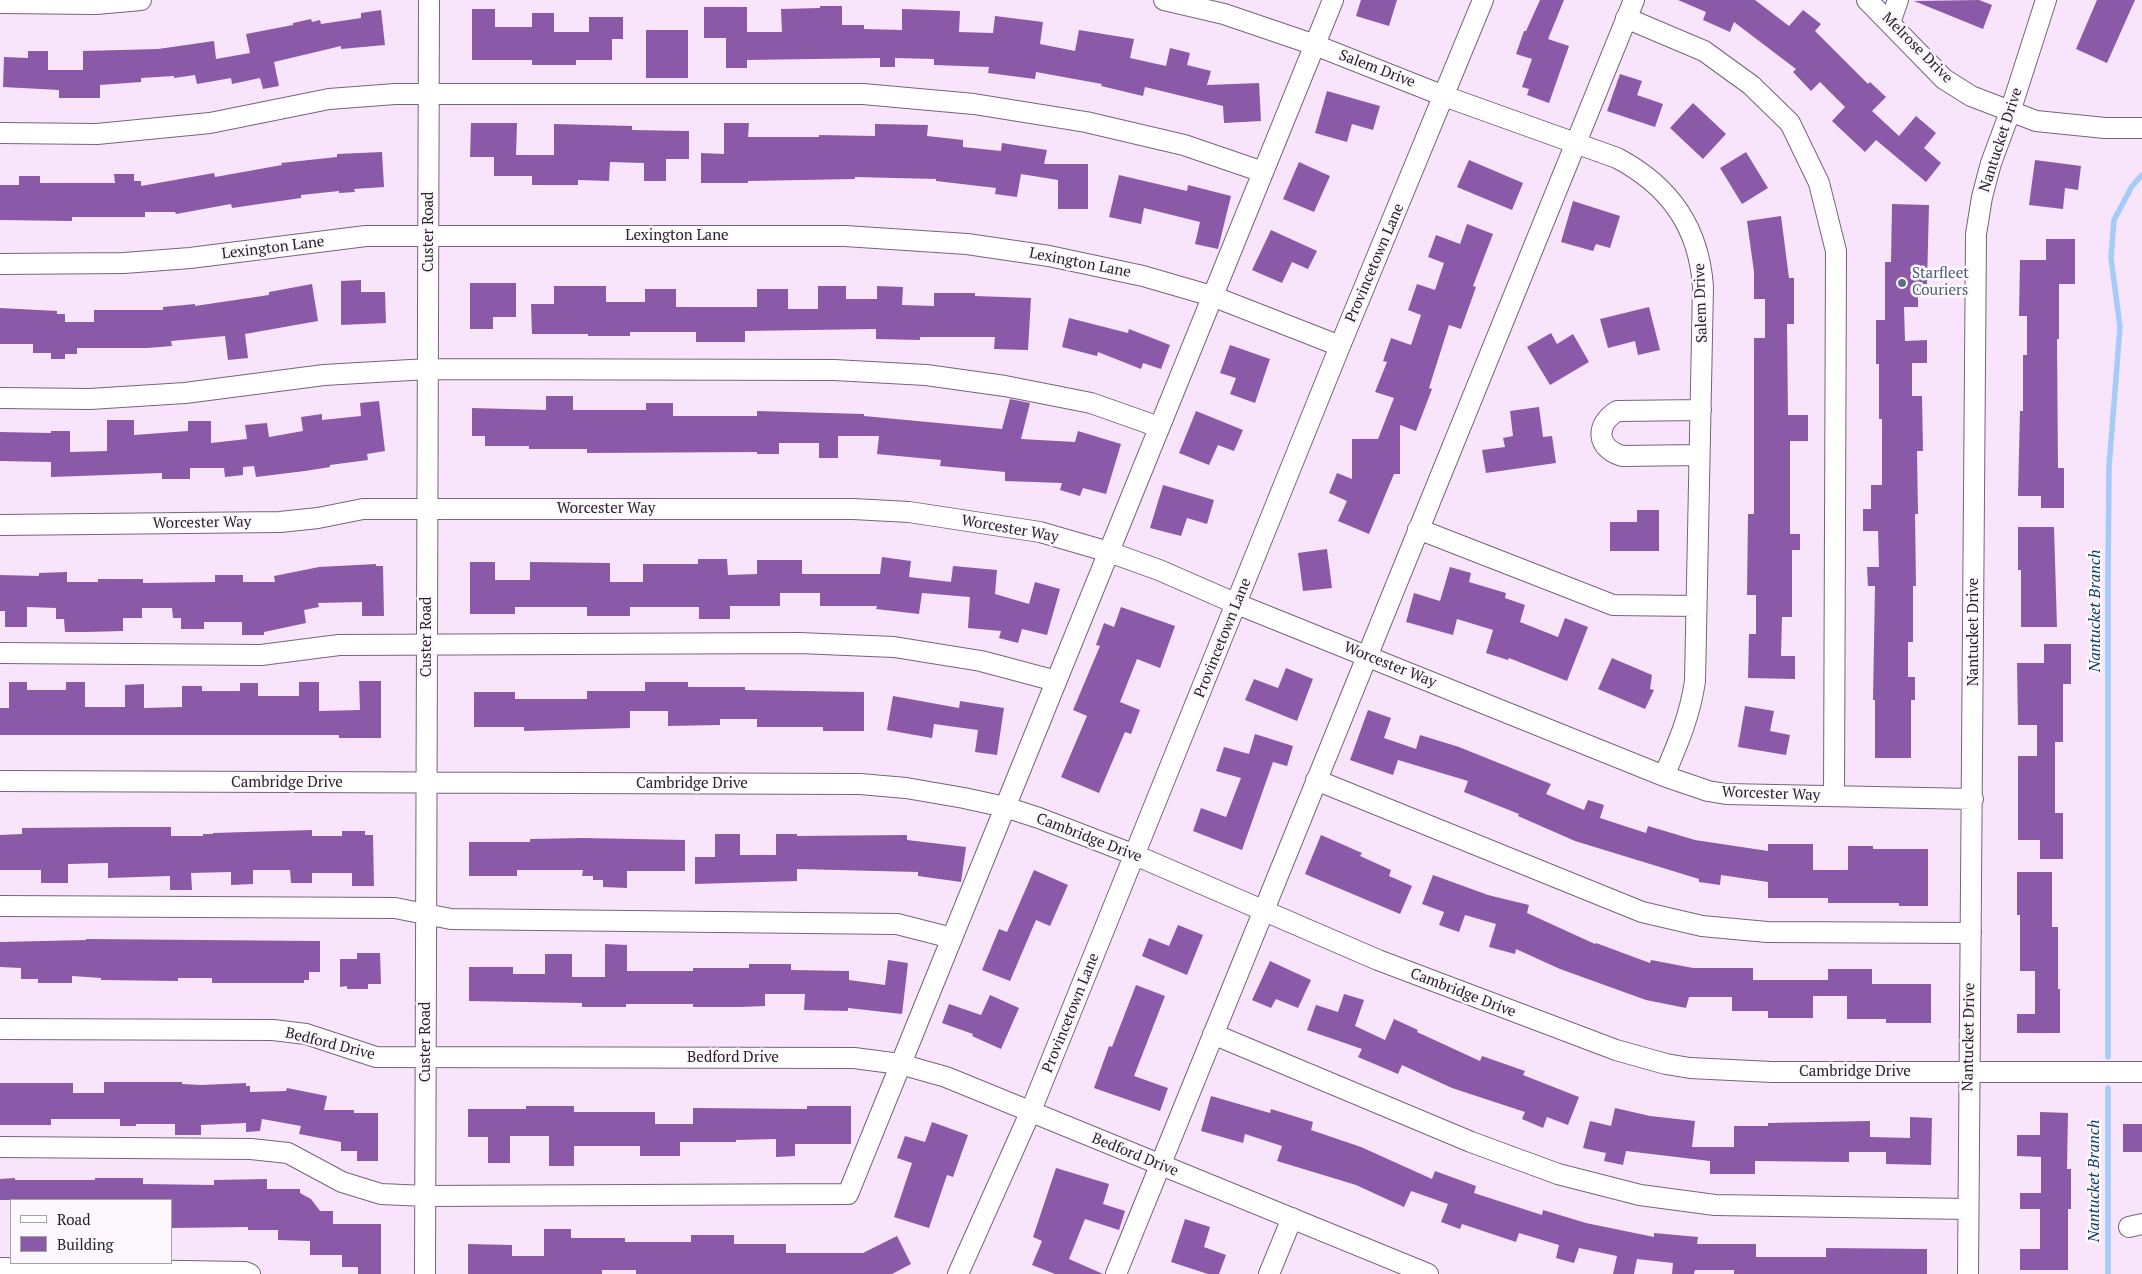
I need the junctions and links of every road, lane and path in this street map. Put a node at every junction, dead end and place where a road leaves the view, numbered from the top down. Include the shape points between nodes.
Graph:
1 (141, 0) edge
2 (429, 0) edge
3 (1164, 0) edge
4 (1333, 0) edge
5 (1483, 0) edge
6 (1634, 0) edge
7 (1867, 0) edge
8 (1898, 0) edge
9 (2046, 0) edge
10 (0, 3) edge
11 (1626, 18) junction
12 (1890, 23) junction
13 (1315, 44) junction
14 (429, 95) junction
15 (1444, 96) junction
16 (2010, 112) junction
17 (2142, 128) edge
18 (0, 133) edge
19 (1575, 143) junction
20 (1263, 172) junction
21 (429, 236) junction
22 (0, 264) edge
23 (1212, 296) junction
24 (1340, 346) junction
25 (428, 369) junction
26 (0, 398) edge
27 (1702, 410) junction
28 (1159, 427) junction
29 (1699, 455) junction
30 (428, 508) junction
31 (0, 525) edge
32 (1418, 529) junction
33 (1109, 552) junction
34 (1237, 604) junction
35 (1696, 606) junction
36 (427, 643) junction
37 (0, 653) edge
38 (1367, 656) junction
39 (1056, 681) junction
40 (1664, 776) junction
41 (1316, 780) junction
42 (0, 781) edge
43 (426, 784) junction
44 (1834, 796) junction
45 (1973, 799) junction
46 (1005, 807) junction
47 (1135, 856) junction
48 (0, 906) edge
49 (1263, 911) junction
50 (426, 913) junction
51 (1971, 933) junction
52 (952, 938) junction
53 (0, 1029) edge
54 (1213, 1034) junction
55 (426, 1057) junction
56 (900, 1064) junction
57 (1969, 1072) junction
58 (2142, 1072) edge
59 (1030, 1112) junction
60 (0, 1147) edge
61 (1160, 1165) junction
62 (425, 1196) junction
63 (1968, 1209) junction
64 (1292, 1218) junction
65 (0, 1268) edge
66 (1422, 1273) edge
67 (250, 1274) edge
68 (425, 1274) edge
69 (958, 1274) edge
70 (1116, 1274) edge
71 (1269, 1274) edge
72 (1968, 1274) edge

1 - 10 street via 96,4
2 - 14 street, Custer Road
3 - 13 street, Salem Drive via 1224,14
4 - 13 street
5 - 15 street, Provincetown Lane
6 - 11 street
7 - 12 street, Melrose Drive
8 - 12 street
9 - 16 street, Nantucket Drive
11 - 19 street
11 - 44 street via 1704,51 1751,84 1790,123 1819,183 1836,251
12 - 16 street, Melrose Drive via 1944,79 1971,96
13 - 15 street, Salem Drive
13 - 20 street
14 - 18 street via 329,99 210,123 97,134
14 - 20 street via 863,94 974,104 1086,122 1175,142
14 - 21 street, Custer Road
15 - 19 street, Salem Drive
15 - 24 street, Provincetown Lane
16 - 17 street, Melrose Drive via 2036,121
16 - 45 street, Nantucket Drive via 1991,163 1976,234
19 - 27 street, Salem Drive via 1633,167 1661,189 1690,230 1702,263
19 - 32 street
20 - 23 street
21 - 22 street, Lexington Lane via 366,236 124,263
21 - 23 street, Lexington Lane via 845,236 967,244 1087,264
21 - 25 street, Custer Road
23 - 24 street, Lexington Lane
23 - 28 street
24 - 34 street, Provincetown Lane
25 - 26 street via 324,375 185,393 90,399
25 - 28 street via 834,370 926,375 1091,403
25 - 30 street, Custer Road
27 - 29 street, Salem Drive
27 - 29 street via 1617,411 1609,416 1602,429 1604,444 1622,456
28 - 33 street
29 - 35 street, Salem Drive
30 - 31 street, Worcester Way via 363,509 280,522
30 - 33 street, Worcester Way via 853,508 899,511 1040,532
30 - 36 street, Custer Road
32 - 35 street via 1613,605
32 - 38 street
33 - 34 street, Worcester Way
33 - 39 street
34 - 38 street, Worcester Way
34 - 47 street, Provincetown Lane
35 - 40 street, Salem Drive via 1692,703
36 - 37 street via 340,645 261,655
36 - 39 street via 799,643 894,647 981,661
36 - 43 street, Custer Road
38 - 40 street, Worcester Way
38 - 41 street
39 - 46 street
40 - 44 street, Worcester Way via 1726,794
41 - 49 street
41 - 51 street via 1642,912 1702,926 1767,932
42 - 43 street, Cambridge Drive
43 - 46 street, Cambridge Drive via 860,784 906,788
43 - 50 street, Custer Road
44 - 45 street, Worcester Way
45 - 51 street, Nantucket Drive
46 - 47 street, Cambridge Drive
46 - 52 street
47 - 49 street, Cambridge Drive
47 - 59 street, Provincetown Lane
48 - 50 street via 395,908
49 - 54 street
49 - 57 street, Cambridge Drive via 1387,964 1616,1050 1666,1064 1772,1072
50 - 52 street via 451,919 897,924
50 - 55 street, Custer Road
51 - 57 street, Nantucket Drive
52 - 56 street
53 - 55 street, Bedford Drive via 273,1030 306,1034 376,1057
54 - 61 street
54 - 63 street via 1471,1142 1558,1174 1640,1195 1715,1205
55 - 56 street, Bedford Drive via 854,1058
55 - 62 street, Custer Road
56 - 59 street, Bedford Drive via 946,1077
56 - 62 street via 848,1194
57 - 58 street, Cambridge Drive
57 - 63 street, Nantucket Drive
59 - 61 street, Bedford Drive
59 - 69 street, Provincetown Lane
60 - 62 street via 251,1149 288,1154 342,1182 381,1194
61 - 64 street, Bedford Drive
61 - 70 street
62 - 68 street, Custer Road
63 - 72 street, Nantucket Drive
64 - 66 street, Bedford Drive
64 - 71 street
65 - 67 street

